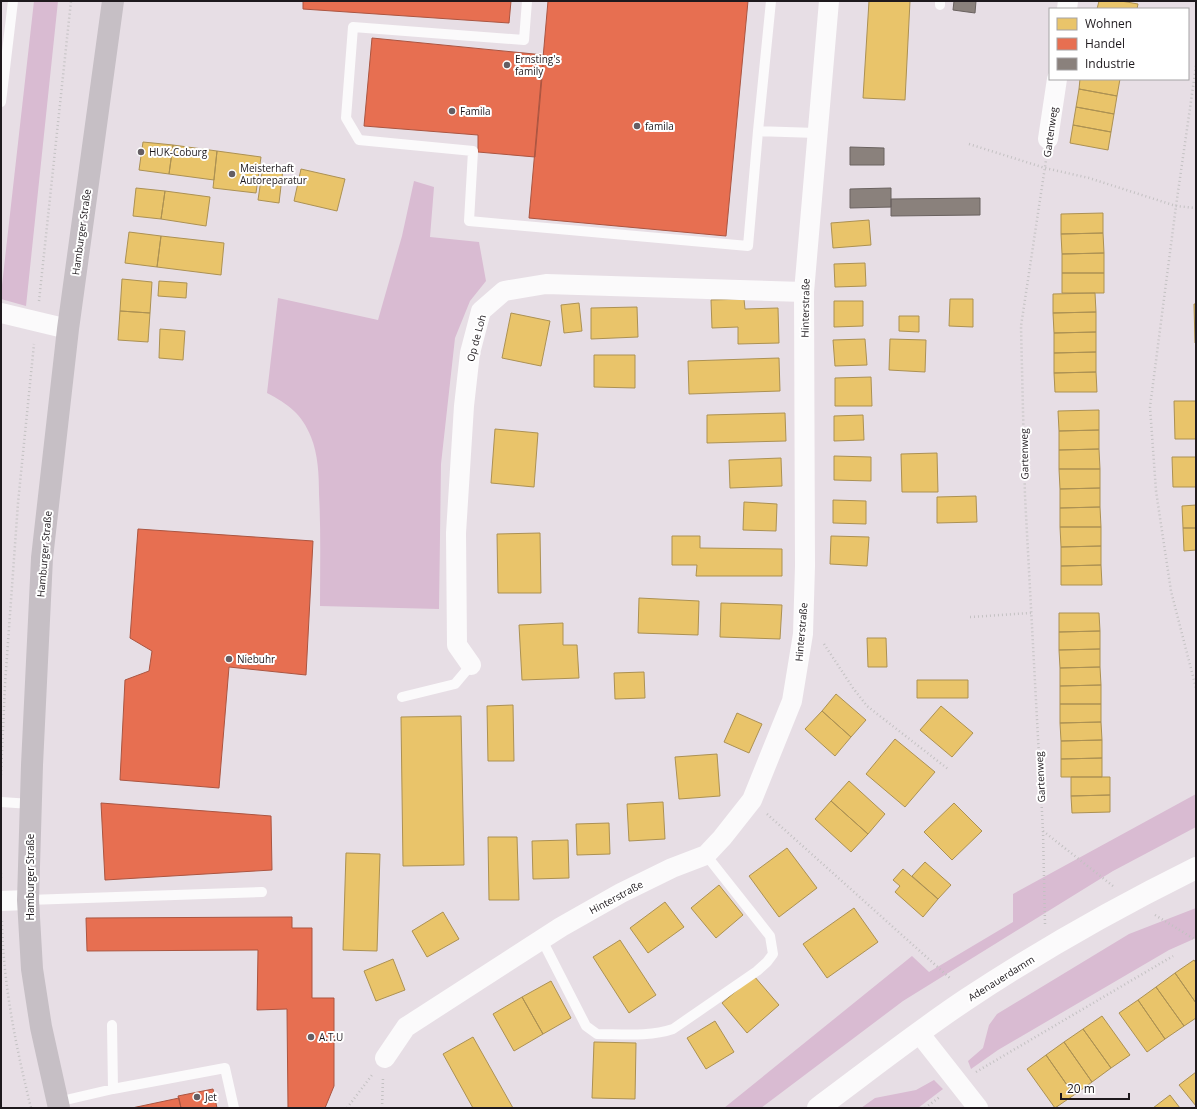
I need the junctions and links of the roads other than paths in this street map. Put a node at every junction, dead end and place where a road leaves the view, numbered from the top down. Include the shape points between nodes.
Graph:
1 (13, 1) edge
2 (113, 1) edge
3 (527, 1) edge
4 (771, 1) edge
5 (829, 1) edge
6 (6, 21) edge
7 (1057, 80) edge
8 (1, 102) edge
9 (758, 132) junction
10 (817, 133) junction
11 (1048, 139) road end
12 (804, 292) junction
13 (1, 313) edge
14 (68, 329) junction
15 (471, 666) joint
16 (402, 697) dead end
17 (1, 802) edge
18 (31, 804) junction
19 (706, 854) junction
20 (1196, 868) edge
21 (262, 892) dead end
22 (28, 900) junction
23 (1, 901) edge
24 (542, 940) junction
25 (112, 1025) dead end
26 (919, 1032) junction
27 (385, 1058) road end
28 (113, 1089) junction
29 (58, 1105) edge
30 (234, 1108) edge
31 (818, 1108) edge
32 (978, 1108) edge

1 - 6 lane
2 - 14 main road, Hamburger Straße
3 - 9 lane via 524,40 353,27 346,118 359,140 473,151 469,220 748,246
4 - 9 lane
5 - 10 street, Hinterstraße
6 - 8 lane
7 - 11 street, Gartenweg
9 - 10 lane
10 - 12 street, Hinterstraße
12 - 15 street, Op de Loh via 546,284 504,290 481,311 470,353 456,533 457,645
12 - 19 street, Hinterstraße via 806,566 803,634 792,701 752,800
13 - 14 street
14 - 18 main road, Hamburger Straße via 42,558
15 - 16 lane via 455,684
17 - 18 lane
18 - 22 main road, Hamburger Straße
19 - 24 street, Hinterstraße via 621,893
19 - 24 lane via 770,936 773,954 757,971 673,1029 657,1033 592,1032 586,1026
20 - 26 street, Adenauerdamm via 1131,900 1047,949
21 - 22 lane
22 - 23 street
22 - 29 main road, Hamburger Straße via 32,969 41,1027
24 - 27 street, Hinterstraße via 406,1028
25 - 28 lane
26 - 31 street, Adenauerdamm
26 - 32 street
28 - 29 lane
28 - 30 lane via 225,1068

